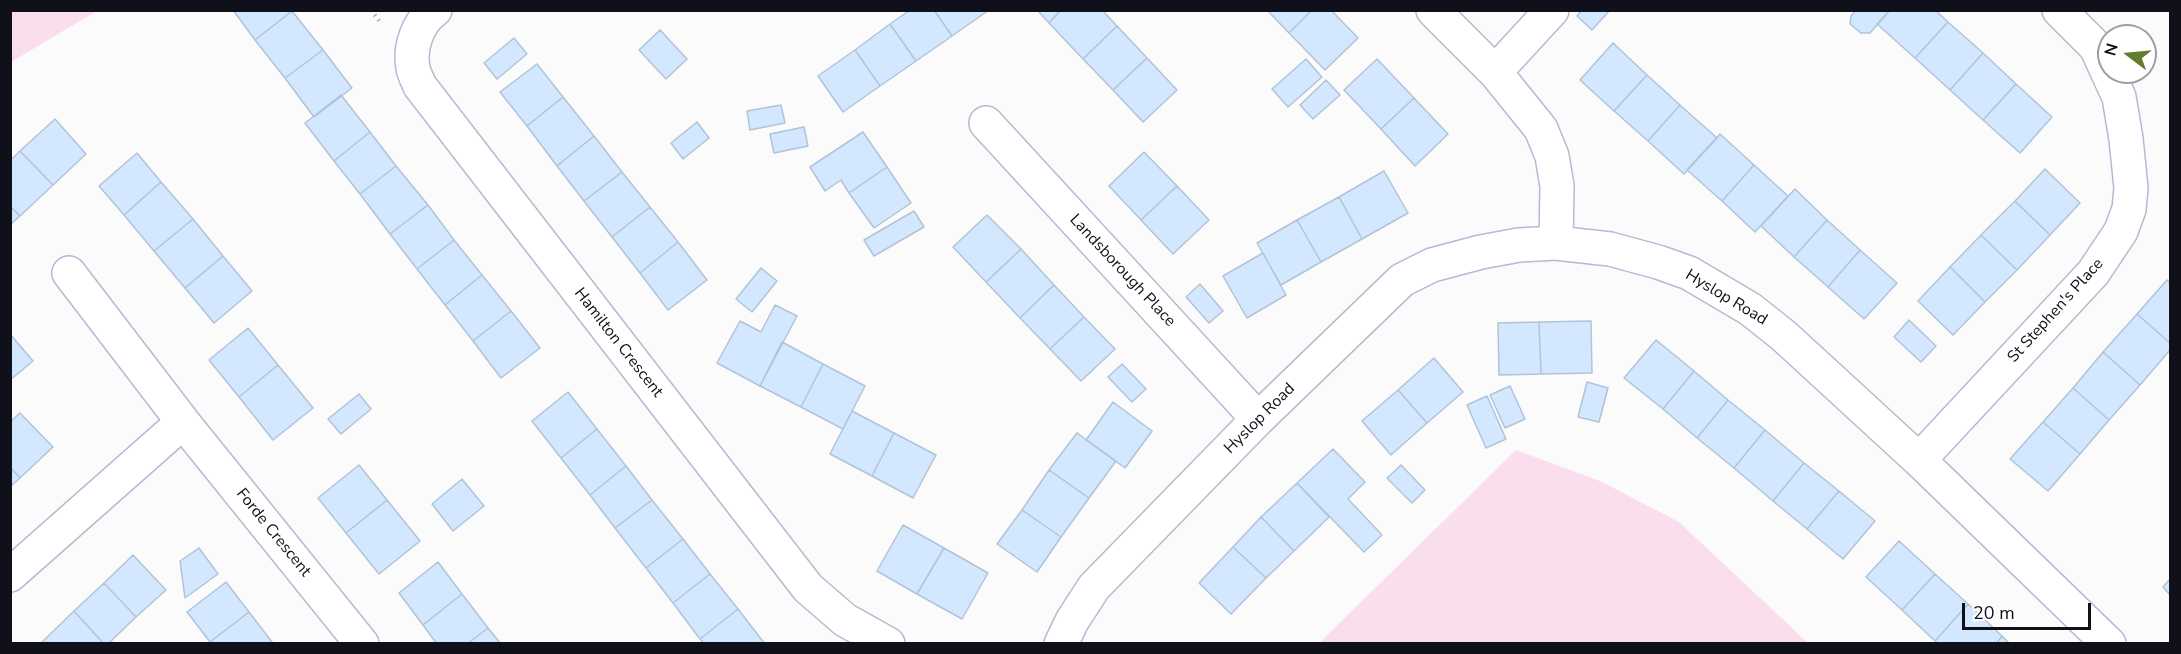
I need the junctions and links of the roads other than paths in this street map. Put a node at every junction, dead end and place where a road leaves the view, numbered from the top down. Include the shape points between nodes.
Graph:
1 (435, 10) edge
2 (1433, 10) edge
3 (1552, 10) edge
4 (2059, 10) edge
5 (1495, 72) junction
6 (986, 123) dead end
7 (1556, 243) junction
8 (69, 273) dead end
9 (1258, 419) junction
10 (183, 422) junction
11 (1919, 460) junction
12 (10, 575) edge
13 (362, 644) edge
14 (888, 644) edge
15 (1061, 644) edge
16 (2109, 644) edge

1 - 14 street, Hamilton Crescent via 417,32 413,49 413,68 420,86 808,588 845,620
2 - 5 street
3 - 5 street
4 - 11 street, St Stephen's Place via 2096,47 2119,97 2131,188 2129,209 2121,231 2093,273
5 - 7 street via 1541,129 1552,156 1557,186
6 - 9 street, Landsborough Place
7 - 9 street, Hyslop Road via 1481,252 1432,265 1402,280
7 - 11 street, Hyslop Road via 1610,249 1658,262 1689,273 1750,309
8 - 10 street, Forde Crescent
9 - 15 street, Hyslop Road via 1094,587
10 - 12 street
10 - 13 street, Forde Crescent
11 - 16 street, Hyslop Road

